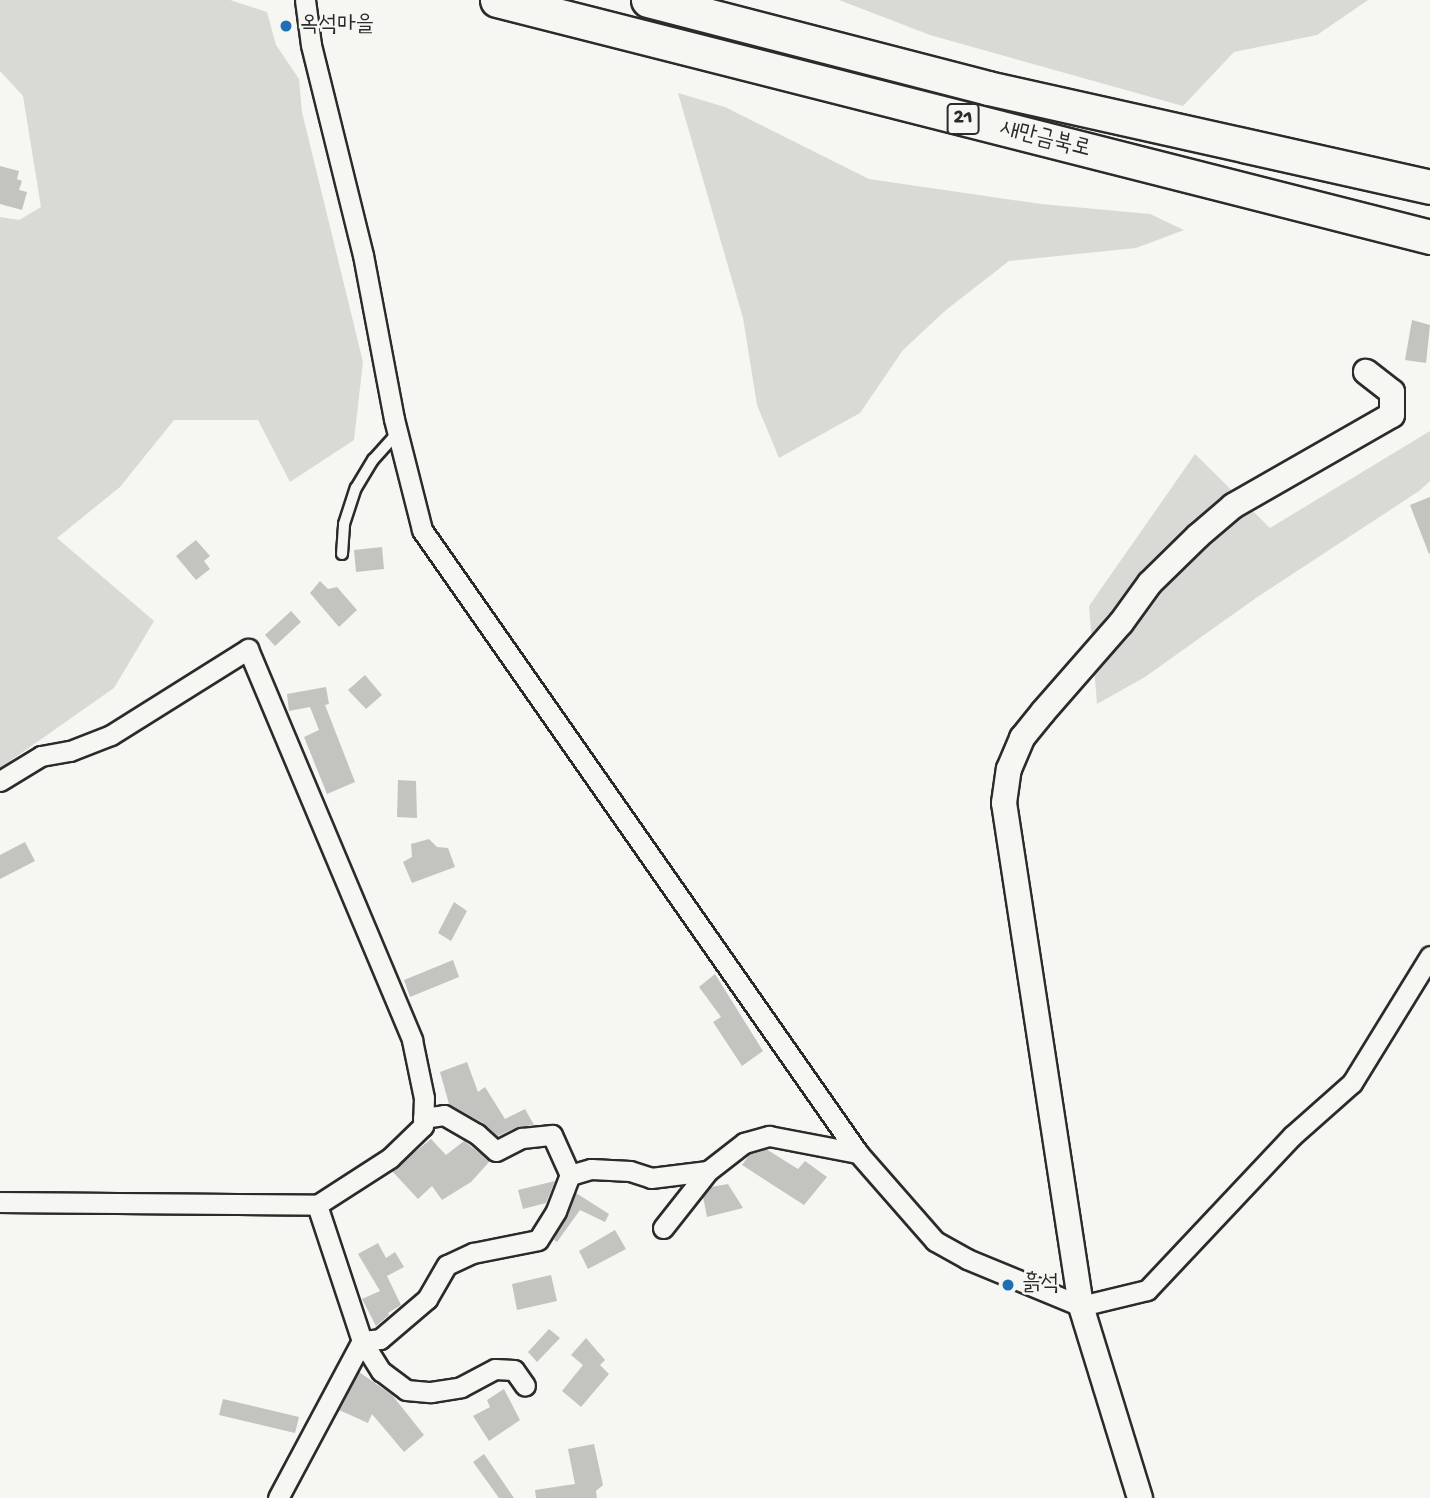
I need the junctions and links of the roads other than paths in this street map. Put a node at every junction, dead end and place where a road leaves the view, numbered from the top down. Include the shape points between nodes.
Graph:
1 (497, 0) edge
2 (648, 0) edge
3 (302, 1) edge
4 (1430, 187) edge
5 (1430, 237) edge
6 (1366, 372) dead end
7 (397, 432) junction
8 (342, 554) dead end
9 (0, 781) edge
10 (1430, 956) edge
11 (423, 1118) junction
12 (858, 1153) junction
13 (708, 1171) junction
14 (570, 1175) junction
15 (0, 1202) edge
16 (317, 1205) junction
17 (663, 1228) dead end
18 (1081, 1306) junction
19 (362, 1341) junction
20 (526, 1387) dead end
21 (278, 1498) edge
22 (1140, 1498) edge

1 - 5 highway, 새만금북로 / 21
2 - 4 highway, 새만금북로 / 21 via 988,88
3 - 7 street via 363,255
6 - 18 street via 1392,393 1392,415 1233,506 1198,536 1150,583 1043,712 1022,738 1009,769 1004,803
7 - 8 lane via 356,488 344,524
7 - 12 street via 422,530
9 - 11 street via 41,756 70,751 111,735 248,649 412,1040 424,1098
10 - 18 street via 1352,1083 1292,1136 1147,1290
11 - 14 street via 444,1115 496,1151 522,1138 552,1135
11 - 16 street via 423,1126 390,1158
12 - 13 street via 769,1136 744,1143
12 - 18 street via 935,1241
13 - 14 street via 651,1178 630,1171 592,1169
13 - 17 street
14 - 19 street via 538,1240 473,1253 447,1265 427,1299 380,1339
15 - 16 street
16 - 19 street
18 - 22 street
19 - 20 street via 381,1371 406,1390 461,1387 495,1369 514,1370
19 - 21 street

